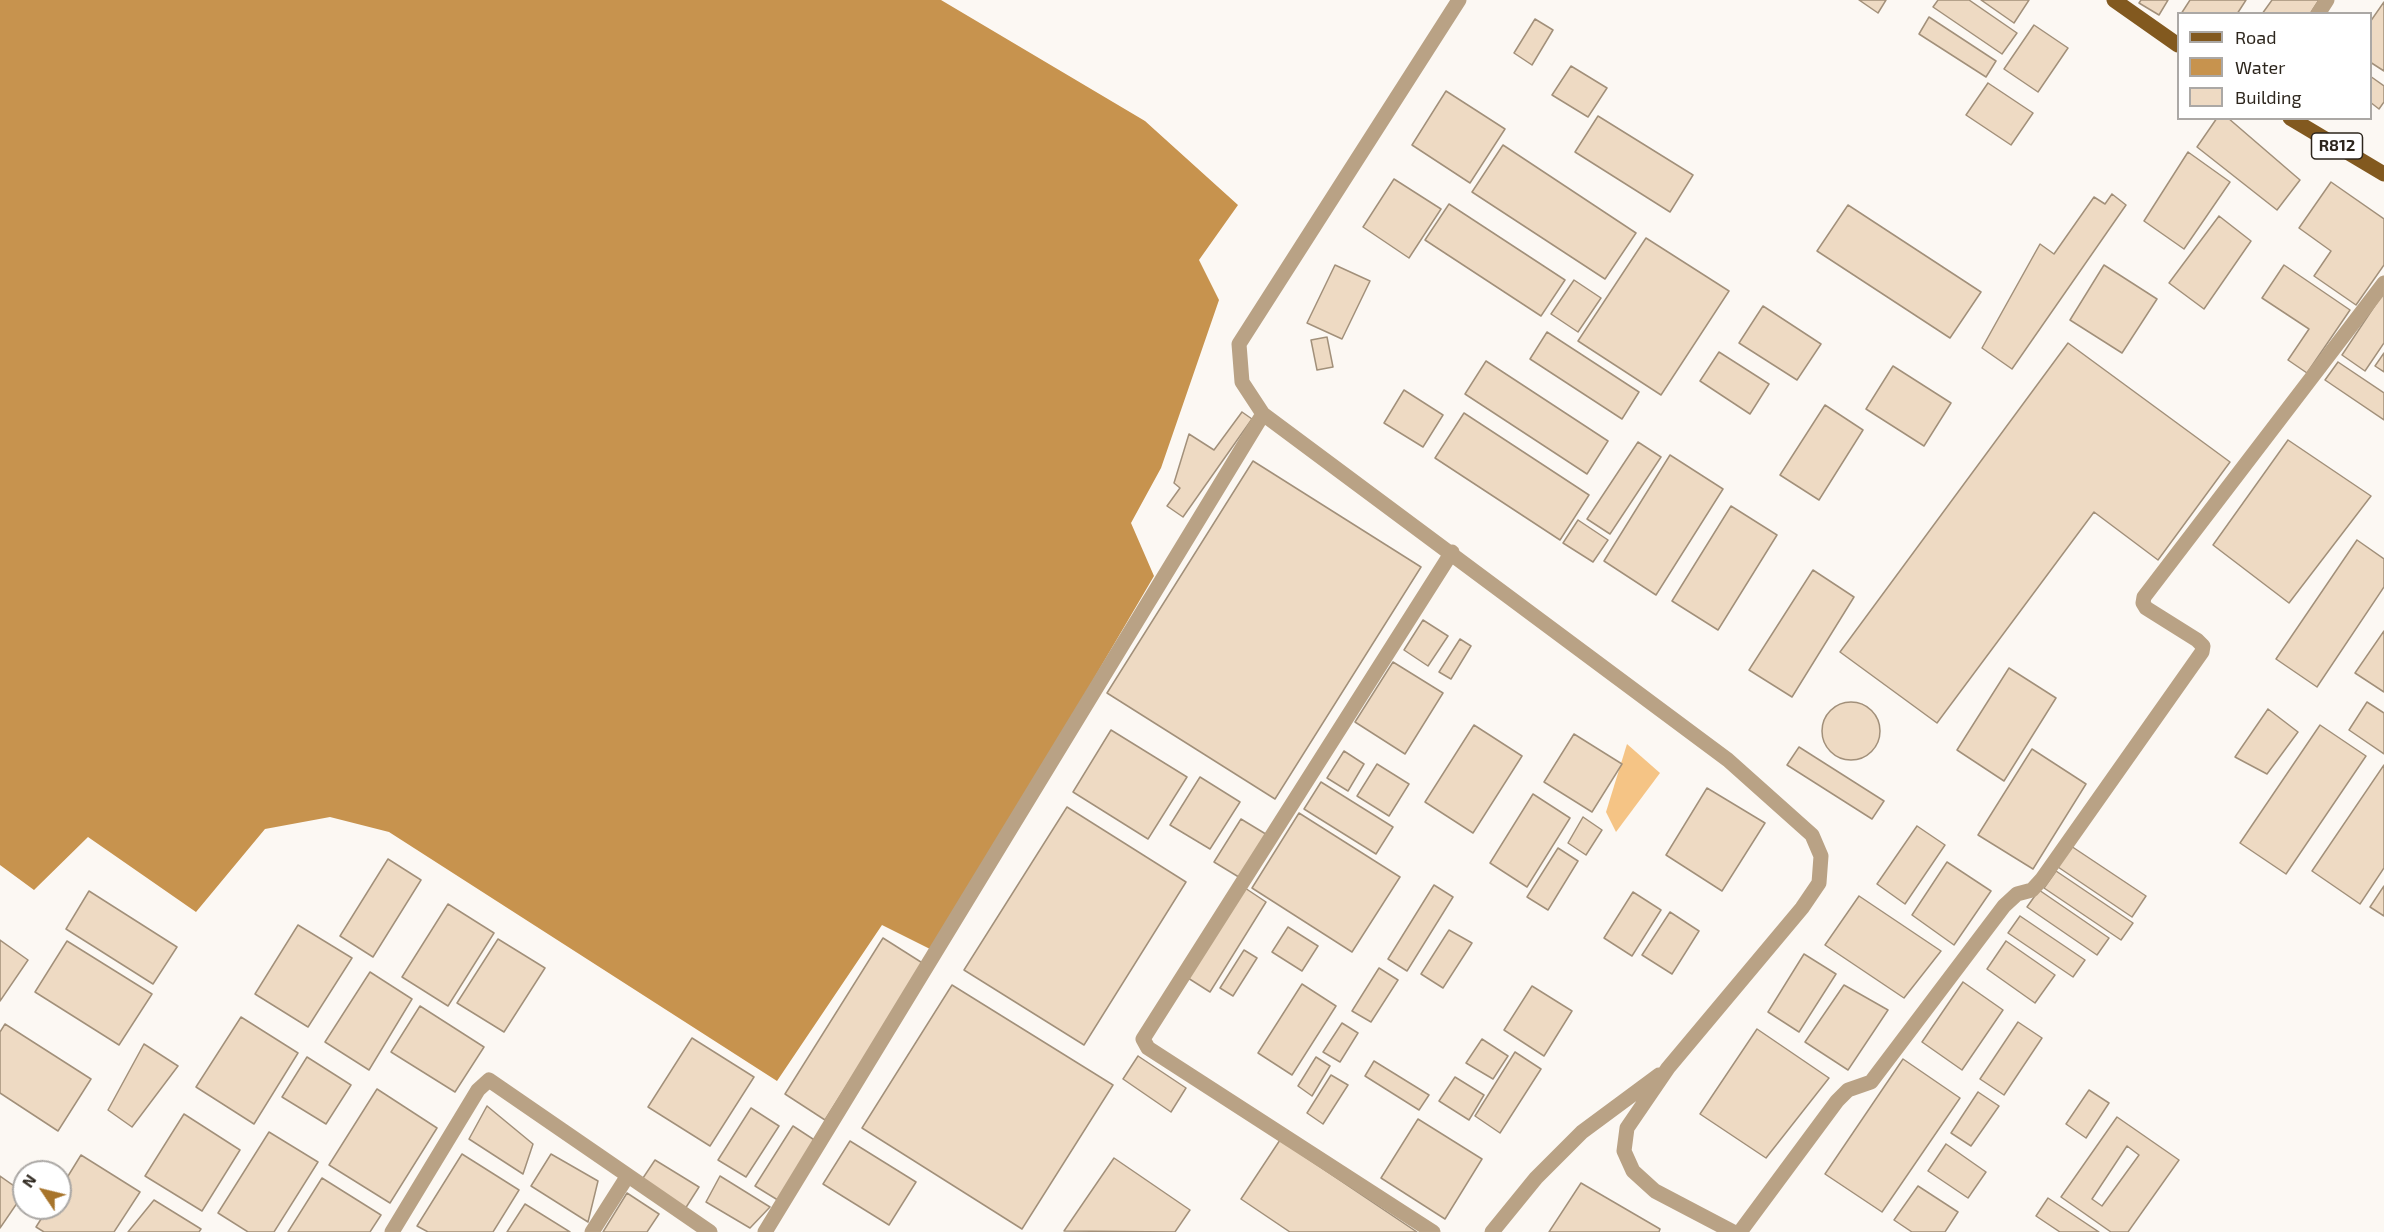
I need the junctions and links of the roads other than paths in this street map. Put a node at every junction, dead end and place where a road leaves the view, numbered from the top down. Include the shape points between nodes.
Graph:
1 (1459, 0) edge
2 (2114, 0) edge
3 (2177, 44) edge
4 (2292, 120) edge
5 (2384, 174) edge
6 (2384, 283) edge
7 (1263, 414) junction
8 (1452, 552) junction
9 (1668, 1068) junction
10 (627, 1176) junction
11 (392, 1232) edge
12 (592, 1232) edge
13 (710, 1232) edge
14 (765, 1232) edge
15 (1433, 1232) edge
16 (1492, 1232) edge
17 (1732, 1232) edge
18 (1740, 1232) edge

1 - 7 street via 1239,344 1242,382
2 - 3 main road
4 - 5 main road, R812
6 - 18 street via 2144,597 2146,608 2197,640 2203,646 2202,652 2042,879 2032,890 2017,894 2004,906 1871,1082 1848,1090 1837,1101
7 - 8 street
7 - 14 street
8 - 9 street via 1728,760 1812,835 1821,856 1818,883 1802,908
8 - 15 street via 1143,1039 1148,1048
9 - 16 street via 1582,1132 1536,1178
9 - 17 street via 1627,1128 1624,1151 1634,1171 1655,1191
10 - 11 street via 489,1080 478,1090
10 - 12 street
10 - 13 street

